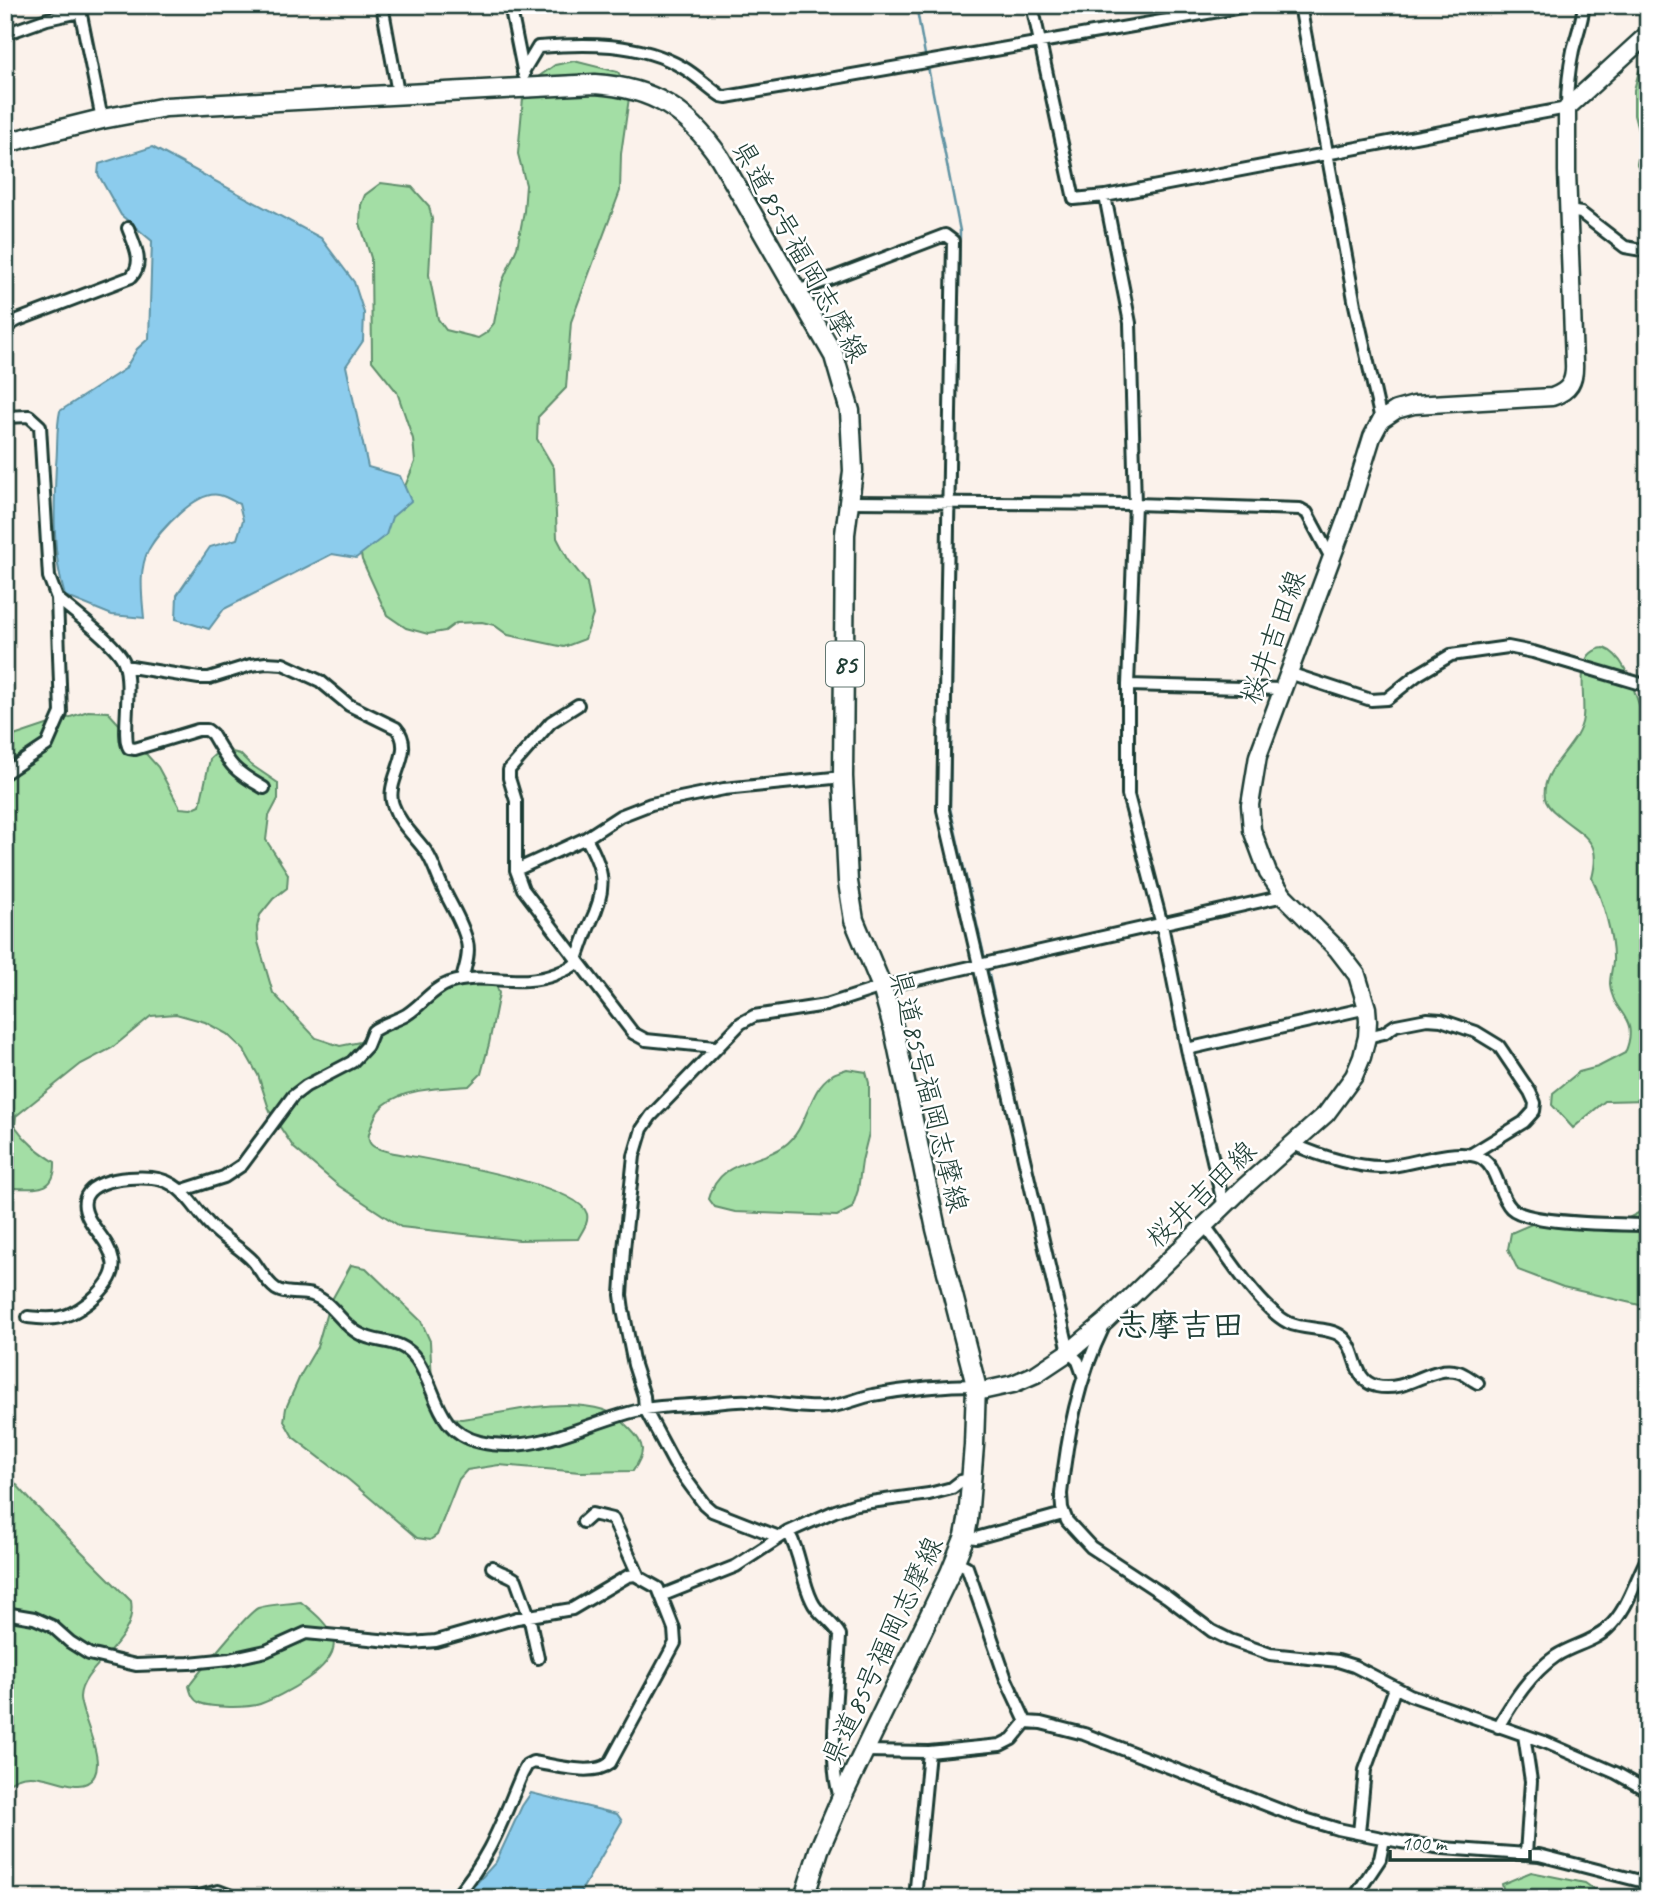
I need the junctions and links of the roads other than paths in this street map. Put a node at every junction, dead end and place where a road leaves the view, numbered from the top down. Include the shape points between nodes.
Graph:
1 (382, 5) edge
2 (510, 5) edge
3 (1032, 5) edge
4 (1253, 5) edge
5 (1300, 5) edge
6 (1584, 5) edge
7 (80, 9) edge
8 (5, 34) edge
9 (1648, 34) edge
10 (1040, 44) junction
11 (524, 80) junction
12 (398, 93) junction
13 (1567, 108) junction
14 (102, 120) junction
15 (5, 143) edge
16 (1326, 154) junction
17 (1105, 196) junction
18 (1569, 211) junction
19 (128, 228) dead end
20 (1648, 251) edge
21 (798, 291) junction
22 (5, 327) edge
23 (5, 417) edge
24 (1381, 420) junction
25 (850, 502) junction
26 (948, 503) junction
27 (1135, 503) junction
28 (1330, 556) junction
29 (57, 598) junction
30 (125, 666) junction
31 (1289, 673) junction
32 (1128, 685) junction
33 (1648, 686) edge
34 (1283, 689) junction
35 (578, 705) dead end
36 (5, 774) edge
37 (843, 777) junction
38 (264, 788) dead end
39 (586, 838) junction
40 (516, 870) junction
41 (1284, 896) junction
42 (1162, 925) junction
43 (577, 961) junction
44 (979, 967) junction
45 (462, 979) junction
46 (883, 988) junction
47 (1367, 1007) junction
48 (1367, 1037) junction
49 (715, 1047) junction
50 (1187, 1049) junction
51 (1293, 1144) junction
52 (1470, 1155) junction
53 (183, 1190) junction
54 (1224, 1207) junction
55 (1648, 1225) edge
56 (1205, 1226) junction
57 (28, 1317) dead end
58 (1106, 1321) junction
59 (1069, 1352) junction
60 (1083, 1375) junction
61 (1478, 1383) dead end
62 (976, 1388) junction
63 (645, 1409) junction
64 (971, 1479) junction
65 (1063, 1514) junction
66 (583, 1522) dead end
67 (784, 1535) junction
68 (965, 1536) junction
69 (1648, 1558) edge
70 (956, 1561) junction
71 (492, 1567) dead end
72 (639, 1577) junction
73 (663, 1595) junction
74 (5, 1613) edge
75 (528, 1616) junction
76 (538, 1658) dead end
77 (1395, 1688) junction
78 (1026, 1722) junction
79 (1499, 1727) junction
80 (1524, 1735) junction
81 (865, 1751) junction
82 (929, 1752) junction
83 (1648, 1791) edge
84 (841, 1799) junction
85 (1359, 1833) junction
86 (1384, 1839) junction
87 (1525, 1854) junction
88 (1648, 1883) edge
89 (192, 1898) edge
90 (237, 1898) edge
91 (455, 1898) edge
92 (804, 1898) edge
93 (915, 1898) edge
94 (1354, 1898) edge

1 - 12 street
2 - 11 street
3 - 10 street
4 - 10 street
5 - 16 street
6 - 13 street via 1572,56
7 - 8 street
7 - 14 street
9 - 13 main road
10 - 11 street via 726,97 670,61 624,48 577,44 538,47
10 - 17 street via 1074,199
11 - 12 main road, 県道85号福岡志摩線 / 85
11 - 21 main road, 県道85号福岡志摩線 / 85 via 615,85 676,109 699,129 720,158
12 - 14 main road, 県道85号福岡志摩線 / 85 via 166,107
13 - 16 street
13 - 18 main road
14 - 15 main road, 県道85号福岡志摩線 / 85
16 - 17 street
16 - 24 street
17 - 27 street via 1130,323
18 - 20 street via 1581,213 1625,247
18 - 24 main road via 1574,377 1563,394 1414,405
19 - 22 street via 138,262 131,277
21 - 25 main road, 県道85号福岡志摩線 / 85 via 834,356 847,393 853,442
21 - 26 street via 945,235 953,241
23 - 29 street via 29,416 40,426 49,577
24 - 28 main road, 桜井吉田線
25 - 26 street
25 - 37 main road, 県道85号福岡志摩線 / 85 via 845,534
26 - 27 street
26 - 44 street via 943,810
27 - 28 street via 1300,509 1307,513
27 - 32 street
28 - 31 main road, 桜井吉田線
29 - 30 street via 116,651
29 - 36 street via 59,721 47,745
30 - 38 street via 129,705 125,740 129,748 207,730 229,764
30 - 45 street via 209,678 251,665 283,664 396,728 402,755 391,798 400,819 429,855 454,909 467,943
31 - 33 street via 1371,700 1387,699 1451,654 1508,647
31 - 34 main road, 桜井吉田線
32 - 34 street
32 - 42 street via 1128,795
34 - 41 main road, 桜井吉田線 via 1258,756 1250,804 1259,851
35 - 40 street via 551,722 509,770 516,801
37 - 39 street via 724,789 651,804
37 - 46 main road, 県道85号福岡志摩線 / 85 via 850,899
39 - 40 street
39 - 43 street via 602,880
40 - 43 street via 533,904
41 - 42 street
41 - 47 main road, 桜井吉田線 via 1357,975
42 - 44 street
42 - 50 street
43 - 45 street via 558,973 526,981
43 - 49 street via 633,1033 646,1040
44 - 46 street
44 - 59 street
45 - 53 street via 437,989 408,1014 383,1024 352,1062 293,1096 252,1154 231,1173
46 - 49 street via 826,1005 754,1016
46 - 62 main road, 県道85号福岡志摩線 / 85
47 - 48 main road, 桜井吉田線
47 - 50 street
48 - 51 main road, 桜井吉田線 via 1343,1093
48 - 52 street via 1427,1019 1476,1032 1499,1046 1530,1092 1535,1111
49 - 63 street via 651,1116 634,1156 621,1295
50 - 54 street
51 - 52 street via 1352,1163 1382,1167
51 - 54 main road, 桜井吉田線
52 - 55 street via 1486,1162 1514,1211 1559,1221
53 - 57 street via 158,1178 135,1177 93,1187 84,1205 115,1265 107,1283 75,1312 54,1318
53 - 63 street via 210,1226 241,1249 276,1289 319,1298 362,1336 403,1346 418,1362 440,1412 462,1435 500,1445 533,1441
54 - 56 main road, 桜井吉田線
56 - 58 main road, 桜井吉田線
56 - 61 street via 1277,1316 1307,1329 1342,1336 1368,1383 1402,1387 1440,1372 1460,1372
58 - 59 main road, 桜井吉田線
58 - 60 street, 桜井吉田線
59 - 60 street
59 - 62 main road, 桜井吉田線 via 1024,1379
60 - 65 street, 桜井吉田線 via 1063,1476
62 - 63 street via 953,1385 873,1395 829,1407 745,1400
62 - 64 main road, 県道85号福岡志摩線 / 85
63 - 67 street via 674,1463 704,1504 712,1511
64 - 67 street via 929,1494 845,1507
64 - 68 main road, 県道85号福岡志摩線 / 85
65 - 68 street via 976,1538
65 - 77 street via 1091,1547 1212,1631 1270,1654 1338,1661
66 - 72 street via 592,1514 613,1519
67 - 73 street via 736,1566
67 - 84 street via 795,1542 812,1602 839,1635 834,1747 836,1791
68 - 70 main road, 県道85号福岡志摩線 / 85
69 - 79 street via 1610,1627 1539,1671
70 - 78 street via 967,1567
70 - 81 main road, 県道85号福岡志摩線 / 85
71 - 75 street via 516,1580
72 - 73 street
72 - 75 street via 628,1576 572,1609
73 - 91 street via 675,1643 610,1763 592,1770 527,1765 484,1861
74 - 75 street via 52,1626 89,1654 136,1665 230,1660 266,1651 306,1633 411,1643 436,1641
75 - 76 street
77 - 79 street
77 - 85 street via 1365,1770
78 - 82 street via 1000,1745
78 - 85 street via 1084,1734 1295,1816
79 - 80 street
80 - 83 street
80 - 87 street via 1531,1781
81 - 82 street
81 - 84 main road, 県道85号福岡志摩線 / 85
82 - 93 street
84 - 92 main road, 県道85号福岡志摩線 / 85
85 - 86 street
86 - 87 street
86 - 94 street via 1373,1872
87 - 88 street
89 - 90 street via 218,1891

